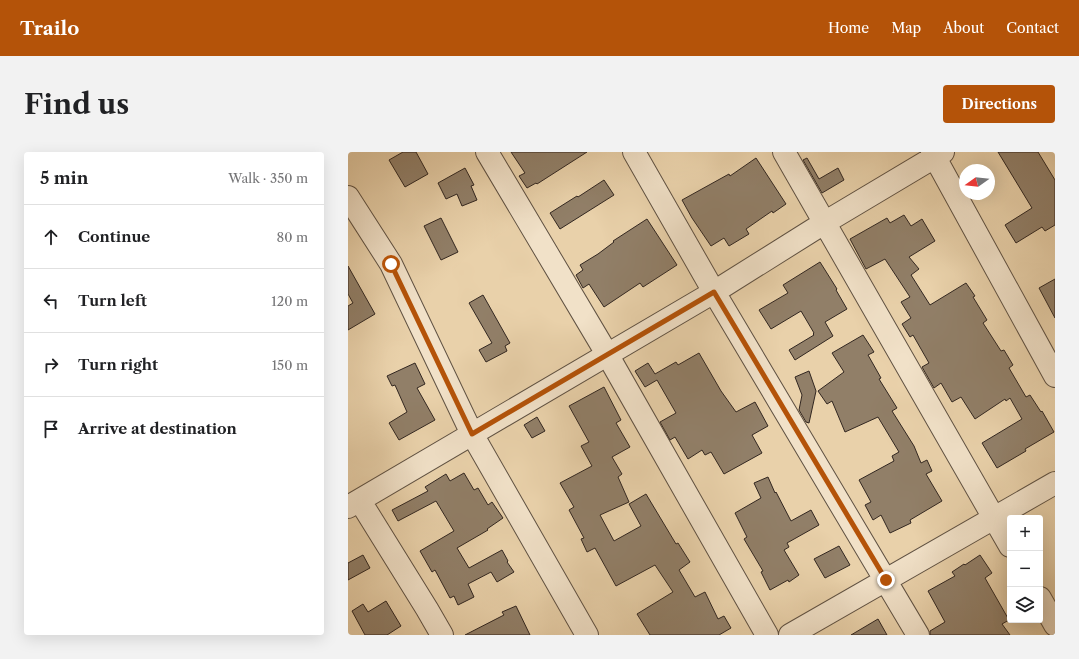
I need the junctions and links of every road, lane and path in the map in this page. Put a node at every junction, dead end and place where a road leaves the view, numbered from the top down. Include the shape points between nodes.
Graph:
1 (487, 152) edge
2 (634, 152) edge
3 (784, 152) edge
4 (937, 154) edge
5 (348, 197) edge
6 (824, 223) junction
7 (714, 292) junction
8 (607, 354) junction
9 (1055, 376) edge
10 (472, 434) junction
11 (1055, 483) edge
12 (354, 504) edge
13 (994, 518) junction
14 (1007, 541) edge
15 (886, 580) junction
16 (1043, 603) edge
17 (1055, 625) edge
18 (442, 635) edge
19 (587, 635) edge
20 (767, 635) edge
21 (790, 635) edge
22 (918, 635) edge

1 - 8 street
2 - 7 street
3 - 6 street
4 - 6 street
4 - 9 street
5 - 10 street via 391,264
6 - 7 street
6 - 13 street
7 - 8 street
7 - 15 street
8 - 10 street
8 - 20 street
10 - 12 street
10 - 19 street
11 - 13 street
12 - 18 street via 427,609
13 - 14 street
13 - 15 street
15 - 21 street
15 - 22 street
16 - 17 street

